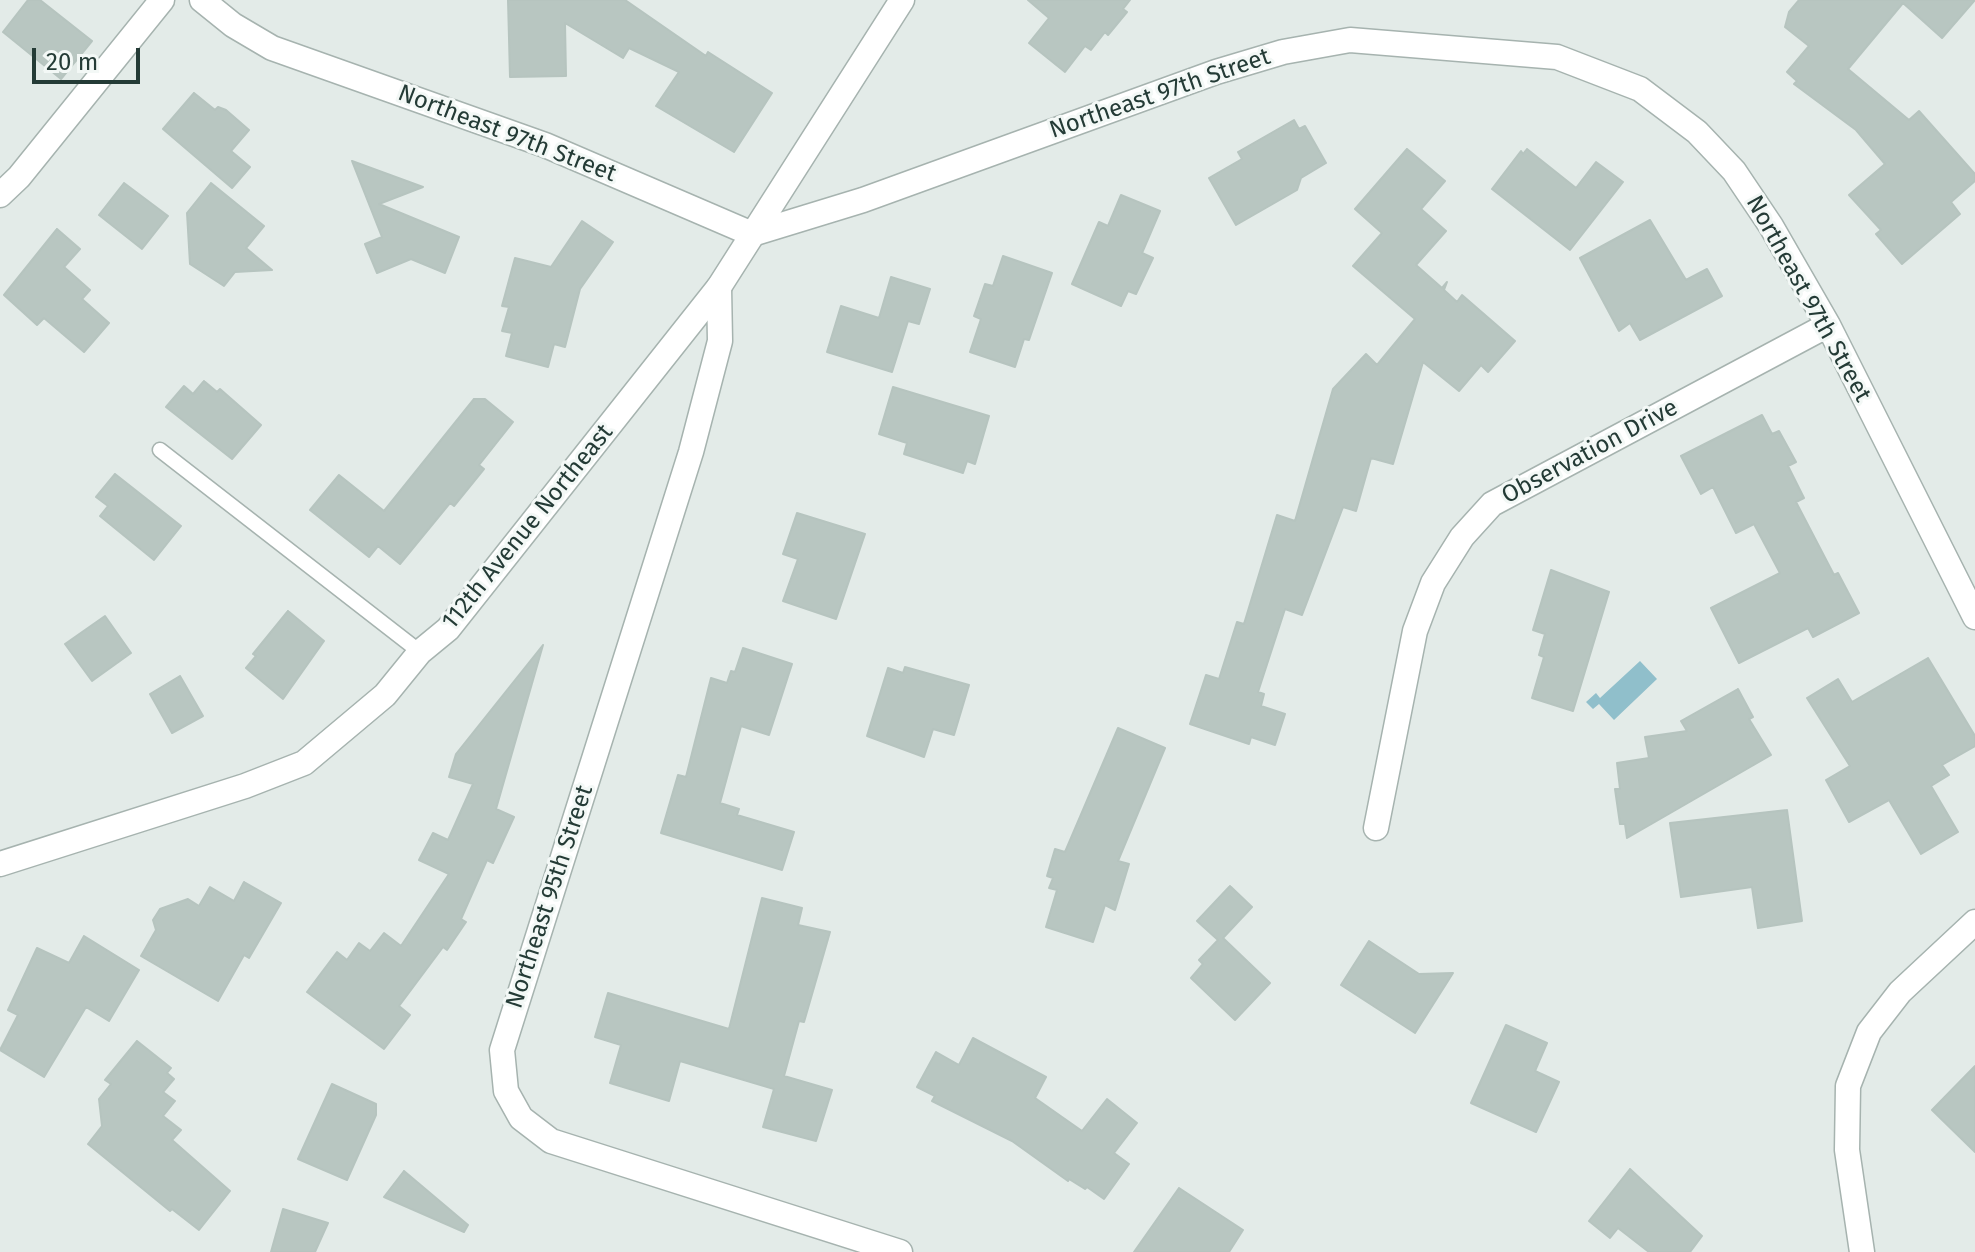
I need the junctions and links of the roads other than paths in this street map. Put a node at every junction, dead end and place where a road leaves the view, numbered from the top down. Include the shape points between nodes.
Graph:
1 (162, 0) edge
2 (202, 0) edge
3 (902, 0) edge
4 (0, 195) edge
5 (752, 234) junction
6 (719, 287) junction
7 (1828, 325) junction
8 (160, 450) dead end
9 (1975, 617) edge
10 (420, 652) junction
11 (1376, 828) dead end
12 (0, 864) edge
13 (1975, 922) edge
14 (900, 1252) edge
15 (1862, 1252) edge

1 - 4 street
2 - 5 street, Northeast 97th Street via 272,48 545,145
3 - 5 street, 112th Avenue Northeast
5 - 6 street, 112th Avenue Northeast
5 - 7 street, Northeast 97th Street via 1283,52 1350,40 1557,57 1640,89 1697,132 1734,171 1764,215
6 - 10 street, 112th Avenue Northeast via 448,629
6 - 14 street, Northeast 95th Street via 720,341 691,452 502,1050 506,1091 521,1118 551,1141
7 - 9 street, Northeast 97th Street
7 - 11 street, Observation Drive via 1492,504 1472,526 1433,583 1415,631
8 - 10 lane
10 - 12 street, 112th Avenue Northeast via 385,695 304,763
13 - 15 street via 1900,992 1869,1032 1848,1086 1847,1150

